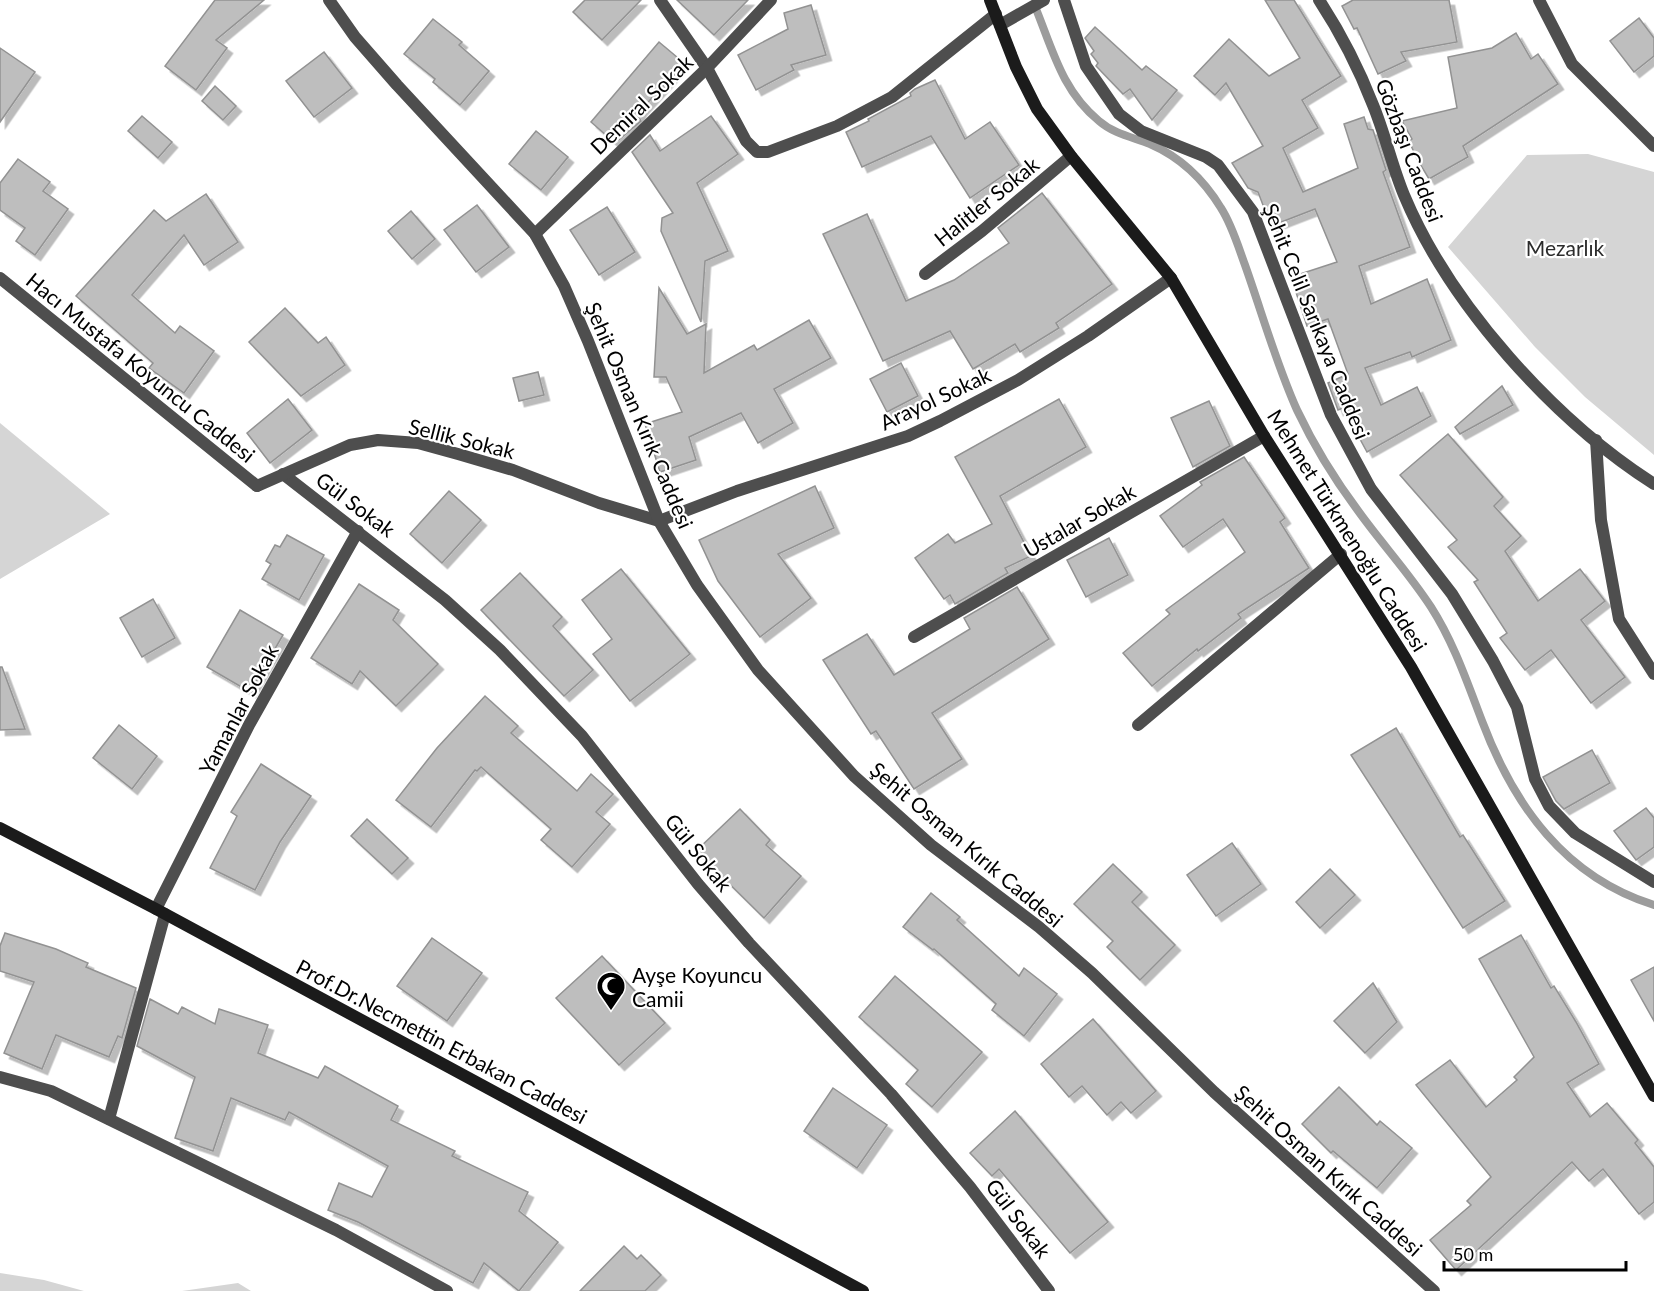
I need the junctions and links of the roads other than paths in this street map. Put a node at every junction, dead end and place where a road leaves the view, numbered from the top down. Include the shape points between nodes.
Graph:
1 (329, 0) edge
2 (660, 0) edge
3 (771, 0) edge
4 (990, 0) edge
5 (1044, 0) edge
6 (1064, 0) edge
7 (1319, 0) edge
8 (1539, 0) edge
9 (998, 20) junction
10 (706, 68) junction
11 (1654, 146) edge
12 (1071, 156) junction
13 (535, 234) junction
14 (925, 273) dead end
15 (0, 278) edge
16 (1171, 278) junction
17 (1264, 436) junction
18 (1596, 440) junction
19 (283, 474) junction
20 (1654, 484) edge
21 (257, 486) joint
22 (659, 520) junction
23 (358, 531) junction
24 (1341, 554) junction
25 (914, 637) dead end
26 (1654, 674) edge
27 (1138, 725) dead end
28 (0, 828) edge
29 (1654, 882) edge
30 (161, 911) junction
31 (0, 1077) edge
32 (1654, 1096) edge
33 (109, 1119) junction
34 (447, 1291) edge
35 (863, 1291) edge
36 (1049, 1291) edge
37 (1434, 1291) edge

1 - 13 street, Şehit Osman Kırık Caddesi via 390,77
2 - 10 street
3 - 10 street, Demiral Sokak
4 - 9 main road, Mehmet Türkmenoğlu Caddesi
5 - 9 street via 1020,14
6 - 29 street, Şehit Celil Sarıkaya Caddesi via 1086,66 1119,114 1141,131 1218,165 1253,212 1331,415 1371,489 1452,594 1493,661 1517,707 1540,793 1575,833
7 - 18 street, Gözbaşı Caddesi via 1365,87 1403,193 1429,248 1475,316 1504,350
8 - 11 street via 1572,64
9 - 10 street via 873,109 768,152 757,152 746,141
9 - 12 main road, Mehmet Türkmenoğlu Caddesi via 1037,109
10 - 13 street, Demiral Sokak
12 - 14 street, Halitler Sokak
12 - 16 main road, Mehmet Türkmenoğlu Caddesi
13 - 22 street, Şehit Osman Kırık Caddesi via 584,332
15 - 21 street, Hacı Mustafa Koyuncu Caddesi
16 - 17 main road, Mehmet Türkmenoğlu Caddesi
16 - 22 street, Arayol Sokak via 1018,380 940,422
17 - 24 main road, Mehmet Türkmenoğlu Caddesi
17 - 25 street, Ustalar Sokak
18 - 20 street, Gözbaşı Caddesi
18 - 26 street via 1601,520 1619,619
19 - 21 street, Sellik Sokak
19 - 22 street, Sellik Sokak via 350,445 378,440 418,443 513,470 599,503
19 - 23 street, Gül Sokak
22 - 37 street, Şehit Osman Kırık Caddesi via 697,585 758,670 854,776 931,844 1092,973 1214,1092
23 - 30 street, Yamanlar Sokak via 249,725
23 - 36 street, Gül Sokak via 461,614 582,736 698,884 891,1094 970,1187
24 - 27 street
24 - 32 main road, Mehmet Türkmenoğlu Caddesi via 1411,667
28 - 30 main road, Prof.Dr.Necmettin Erbakan Caddesi
30 - 33 street, Yamanlar Sokak
30 - 35 main road, Prof.Dr.Necmettin Erbakan Caddesi
31 - 33 street via 51,1091
33 - 34 street via 336,1230

